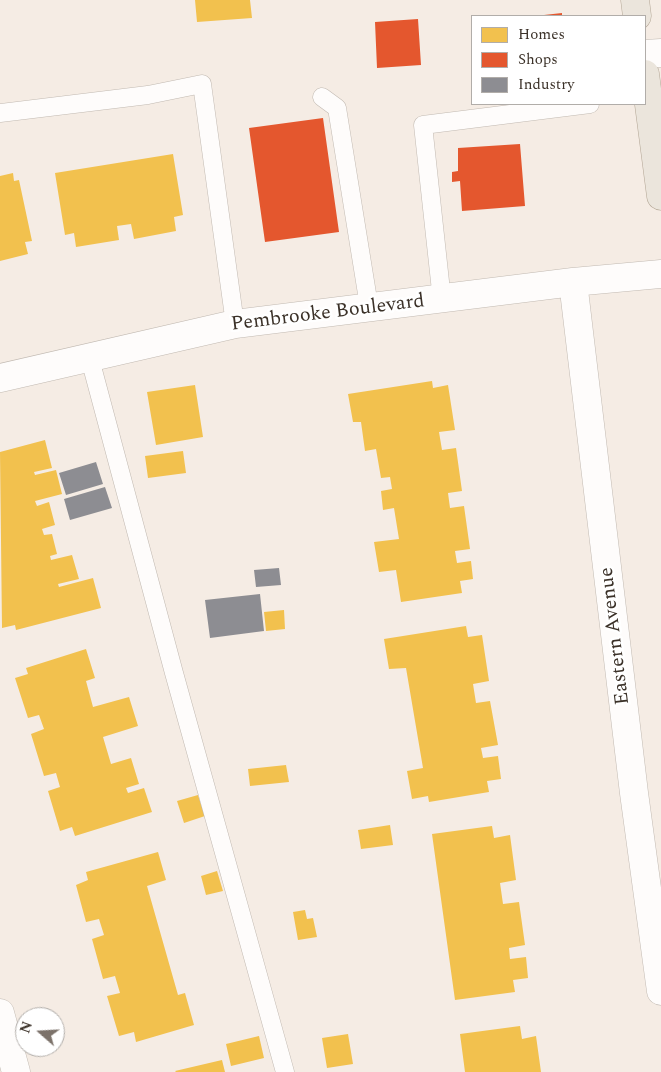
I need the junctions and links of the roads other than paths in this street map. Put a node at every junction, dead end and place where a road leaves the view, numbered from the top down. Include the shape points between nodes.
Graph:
1 (635, 0) edge
2 (637, 15) edge
3 (661, 53) edge
4 (646, 54) edge
5 (646, 82) edge
6 (322, 97) dead end
7 (582, 105) edge
8 (0, 113) edge
9 (661, 196) edge
10 (661, 274) edge
11 (573, 282) junction
12 (442, 300) junction
13 (369, 306) junction
14 (235, 324) junction
15 (90, 359) junction
16 (0, 378) edge
17 (661, 991) edge
18 (0, 1013) edge
19 (16, 1072) edge
20 (285, 1072) edge

1 - 2 main road
3 - 4 street
5 - 9 main road
6 - 13 lane via 338,108
7 - 12 lane via 422,125
8 - 14 lane via 148,95 202,84
10 - 11 street, Pembrooke Boulevard
11 - 12 street, Pembrooke Boulevard
11 - 17 street, Eastern Avenue
12 - 13 street, Pembrooke Boulevard
13 - 14 street, Pembrooke Boulevard
14 - 15 street, Pembrooke Boulevard
15 - 16 street, Pembrooke Boulevard
15 - 20 lane
18 - 19 street

